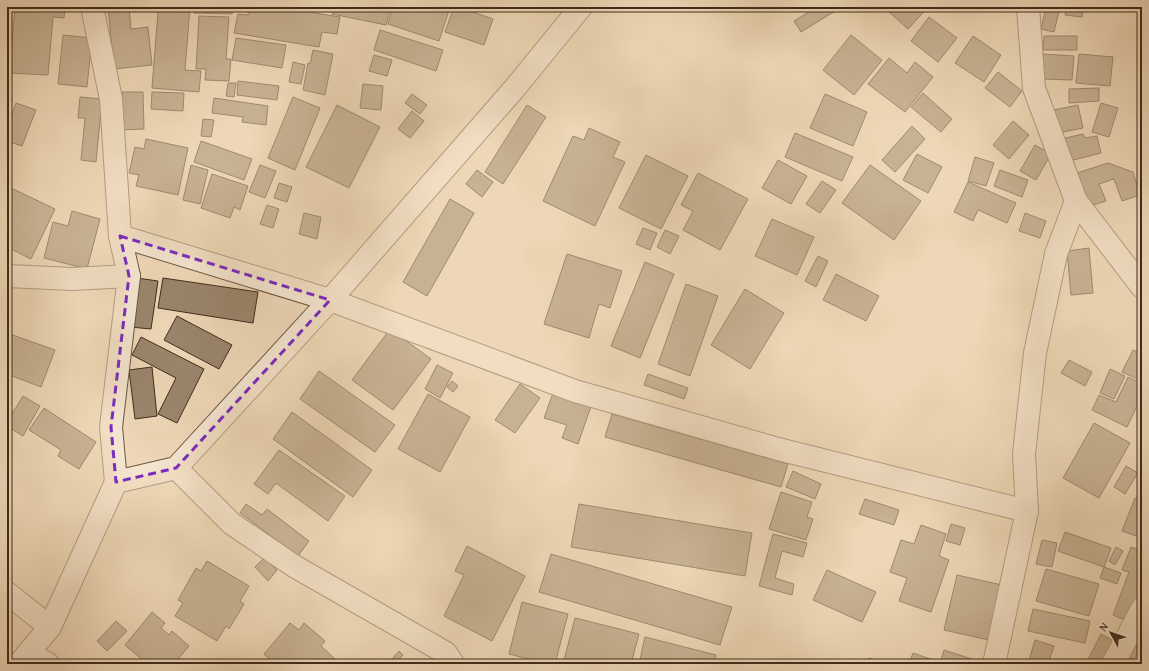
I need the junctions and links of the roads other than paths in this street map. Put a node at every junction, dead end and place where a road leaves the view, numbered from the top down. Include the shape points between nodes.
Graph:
1 (92, 7) edge
2 (581, 7) edge
3 (1028, 7) edge
4 (1076, 201) junction
5 (120, 236) junction
6 (7, 276) edge
7 (130, 276) junction
8 (1142, 287) edge
9 (330, 300) junction
10 (176, 468) junction
11 (116, 482) junction
12 (1027, 511) junction
13 (7, 593) edge
14 (1142, 609) edge
15 (50, 627) junction
16 (23, 659) edge
17 (48, 664) edge
18 (453, 664) edge
19 (994, 664) edge
20 (1113, 664) edge

1 - 5 street via 111,99
2 - 9 street via 514,89
3 - 4 street via 1034,88
4 - 8 street
4 - 12 street via 1056,254 1035,353 1024,454
5 - 7 street
5 - 9 street
6 - 7 street via 72,279
7 - 11 street via 111,427
9 - 10 street
9 - 12 street via 575,391 778,449
10 - 11 street
10 - 18 street via 232,524 294,566 446,653
11 - 15 street
12 - 19 street
13 - 15 street
14 - 20 street
15 - 16 street
16 - 17 street

